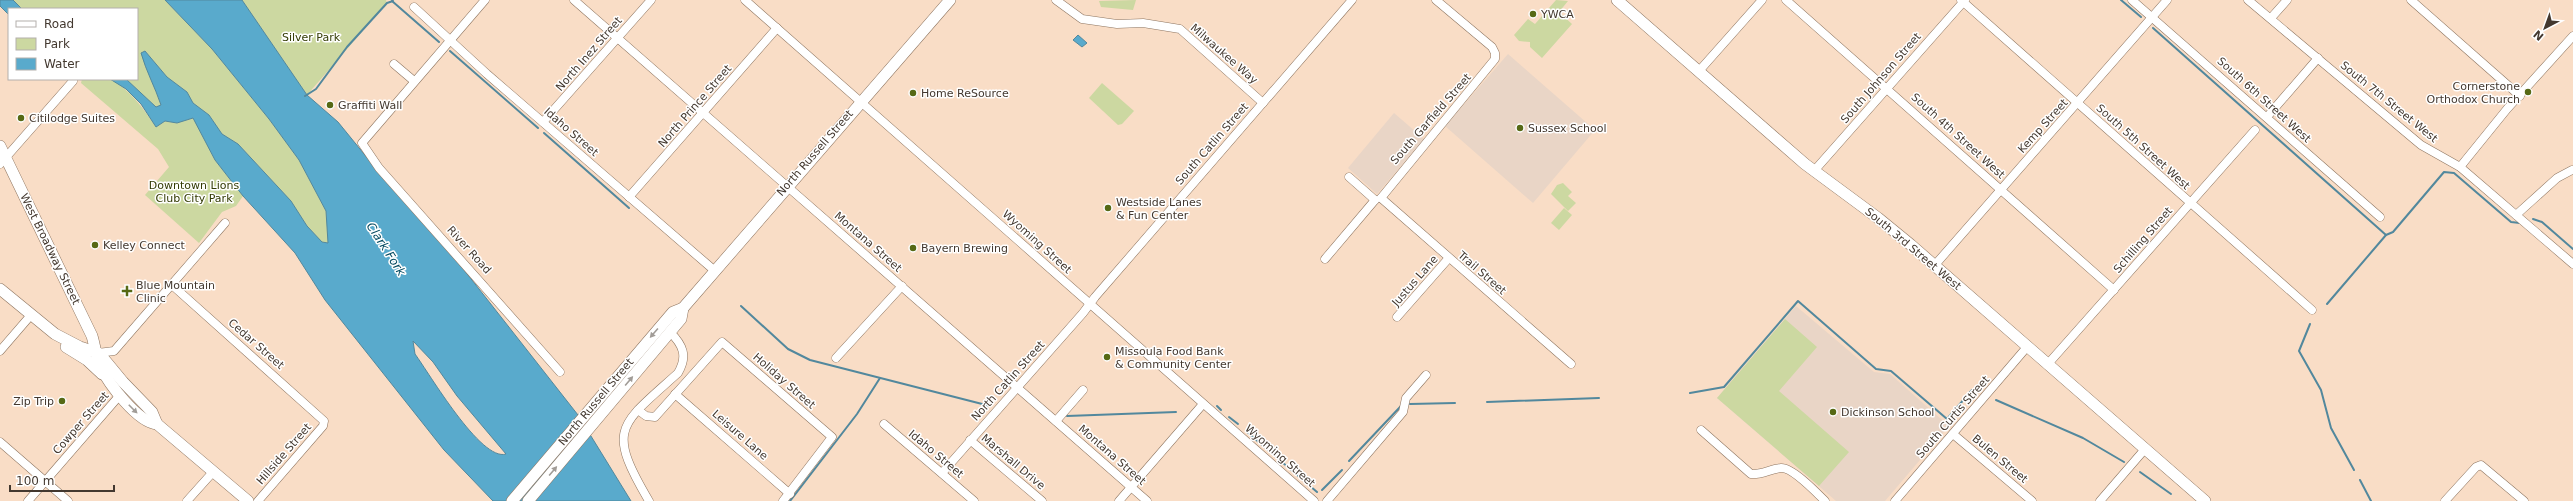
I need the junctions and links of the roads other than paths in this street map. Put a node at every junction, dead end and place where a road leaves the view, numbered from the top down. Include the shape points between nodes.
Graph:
1 (485, 0) edge
2 (574, 0) edge
3 (651, 0) edge
4 (745, 0) edge
5 (950, 0) edge
6 (1056, 0) edge
7 (1352, 0) edge
8 (1436, 0) edge
9 (1617, 0) edge
10 (1762, 0) edge
11 (1786, 0) edge
12 (2132, 0) edge
13 (2167, 0) edge
14 (2248, 0) edge
15 (2287, 0) edge
16 (2411, 0) edge
17 (1963, 1) edge
18 (414, 7) dead end
19 (2152, 16) junction
20 (2270, 18) junction
21 (777, 28) junction
22 (2573, 36) edge
23 (617, 38) junction
24 (451, 41) junction
25 (2318, 58) junction
26 (394, 64) dead end
27 (1699, 71) junction
28 (73, 81) dead end
29 (414, 81) junction
30 (1888, 89) junction
31 (2520, 96) junction
32 (861, 100) junction
33 (1263, 103) junction
34 (2077, 104) junction
35 (703, 113) junction
36 (2267, 117) junction
37 (543, 122) junction
38 (2255, 130) dead end
39 (0, 146) edge
40 (3, 161) edge
41 (2460, 167) junction
42 (2572, 170) edge
43 (1814, 171) junction
44 (1349, 177) dead end
45 (786, 187) junction
46 (2002, 190) junction
47 (629, 197) junction
48 (1378, 199) junction
49 (2190, 204) junction
50 (2516, 215) junction
51 (2380, 217) dead end
52 (225, 223) dead end
53 (1325, 259) dead end
54 (1448, 259) junction
55 (2573, 264) edge
56 (1934, 266) junction
57 (715, 271) junction
58 (172, 285) junction
59 (902, 286) junction
60 (0, 289) edge
61 (2114, 290) junction
62 (1090, 304) junction
63 (683, 308) junction
64 (2312, 310) dead end
65 (31, 315) junction
66 (1397, 317) dead end
67 (46, 328) junction
68 (670, 332) junction
69 (2027, 347) junction
70 (0, 351) edge
71 (98, 353) junction
72 (836, 358) dead end
73 (1571, 364) dead end
74 (2047, 365) junction
75 (560, 372) dead end
76 (1426, 375) dead end
77 (1017, 388) junction
78 (1083, 390) dead end
79 (117, 391) junction
80 (675, 394) junction
81 (1203, 404) junction
82 (638, 410) junction
83 (324, 421) joint
84 (1056, 421) junction
85 (157, 424) junction
86 (884, 424) dead end
87 (1701, 430) dead end
88 (1953, 434) junction
89 (970, 440) junction
90 (0, 442) edge
91 (2144, 450) junction
92 (213, 472) junction
93 (942, 473) junction
94 (45, 481) junction
95 (1131, 487) junction
96 (790, 494) junction
97 (28, 501) edge
98 (68, 501) edge
99 (187, 501) edge
100 (248, 501) edge
101 (258, 501) edge
102 (512, 501) edge
103 (528, 501) edge
104 (649, 501) edge
105 (783, 501) edge
106 (974, 501) edge
107 (1042, 501) edge
108 (1119, 501) edge
109 (1147, 501) edge
110 (1314, 501) edge
111 (1327, 501) edge
112 (1825, 501) edge
113 (1895, 501) edge
114 (2032, 501) edge
115 (2100, 501) edge
116 (2205, 501) edge
117 (2446, 501) edge
118 (2524, 501) edge

1 - 24 street
2 - 23 street, Montana Street
3 - 23 street, North Inez Street
4 - 21 street, Wyoming Street
5 - 32 main road, North Russell Street
6 - 33 street, Milwaukee Way via 1082,19 1117,24 1143,23 1180,29
7 - 33 street, South Catlin Street
8 - 48 street, South Garfield Street via 1492,47 1495,53 1493,63
9 - 27 main road, South 3rd Street West
10 - 27 street
11 - 30 street, South 4th Street West
12 - 19 street, South 6th Street West
13 - 19 street, Kemp Street
14 - 20 street, South 7th Street West
15 - 20 street
16 - 31 street
17 - 30 street, South Johnson Street
17 - 34 street, South 5th Street West
18 - 24 street, Idaho Street
19 - 34 street, Kemp Street
19 - 36 street, South 6th Street West
20 - 25 street, South 7th Street West
21 - 32 street, Wyoming Street
21 - 35 street, North Prince Street
22 - 31 street
23 - 35 street, Montana Street
23 - 37 street, North Inez Street
24 - 29 street
24 - 37 street, Idaho Street
25 - 36 street
25 - 41 street, South 7th Street West via 2421,144
26 - 29 street
27 - 43 main road, South 3rd Street West
28 - 40 street
29 - 75 street, River Road via 362,143 379,168
30 - 43 street, South Johnson Street
30 - 46 street, South 4th Street West
31 - 41 street
32 - 45 main road, North Russell Street
32 - 62 street, Wyoming Street
33 - 62 street, South Catlin Street
34 - 46 street, Kemp Street
34 - 49 street, South 5th Street West
35 - 45 street, Montana Street
35 - 47 street, North Prince Street
36 - 51 street, South 6th Street West
37 - 47 street, Idaho Street
38 - 49 street, Schilling Street
39 - 40 main road, West Broadway Street
40 - 71 main road, West Broadway Street via 80,311
41 - 50 street, South 7th Street West
42 - 50 street via 2557,178
43 - 56 main road, South 3rd Street West via 1878,218
44 - 48 street, Trail Street
45 - 57 main road, North Russell Street
45 - 59 street, Montana Street
46 - 56 street, Kemp Street
46 - 61 street, South 4th Street West
47 - 57 street, Idaho Street
48 - 53 street, South Garfield Street
48 - 54 street, Trail Street
49 - 61 street, Schilling Street
49 - 64 street, South 5th Street West
50 - 55 street, South 7th Street West
52 - 58 street
54 - 66 street, Justus Lane
54 - 73 street, Trail Street
56 - 69 main road, South 3rd Street West
57 - 63 main road, North Russell Street
58 - 71 street via 114,351
58 - 83 street, Cedar Street
59 - 72 street
59 - 77 street, Montana Street
60 - 65 main road
61 - 74 street, Schilling Street
62 - 77 street, North Catlin Street
62 - 81 street, Wyoming Street
63 - 68 main road, North Russell Street via 681,319
63 -> 102 main road, North Russell Street via 673,312
65 - 67 main road
65 - 70 street
67 - 71 main road via 69,342
67 - 79 main road via 68,349 94,366
68 - 82 street via 681,344 684,353 683,364 678,373
103 -> 68 main road, North Russell Street
69 - 74 main road, South 3rd Street West
69 - 88 street, South Curtis Street
71 - 79 main road, West Broadway Street via 101,367
71 - 85 main road, West Broadway Street via 152,412
74 - 91 main road, South 3rd Street West
76 - 111 street via 1407,397 1403,412
77 - 84 street, Montana Street
77 - 89 street, North Catlin Street
78 - 84 street
79 -> 85 main road, West Broadway Street via 147,421
79 - 94 street, Cowper Street
80 - 82 street via 655,417 646,416
80 - 96 street, Leisure Lane
80 - 96 street, Holiday Street via 722,342 832,437
81 - 95 street
81 - 110 street, Wyoming Street
82 - 104 street via 624,429 622,440 630,468
83 - 101 street, Hillside Street via 323,426
84 - 95 street, Montana Street
85 - 92 main road, West Broadway Street
86 - 93 street, Idaho Street
87 - 112 street via 1751,474 1783,468 1790,470
88 - 113 street, South Curtis Street
88 - 114 street, Bulen Street
89 - 93 street, North Catlin Street
89 - 107 street, Marshall Drive
90 - 94 street
91 - 115 street
91 - 116 main road, South 3rd Street West
92 - 99 street
92 - 100 main road, West Broadway Street
93 - 106 street, Idaho Street
94 - 97 street, Cowper Street
94 - 98 street
95 - 108 street
95 - 109 street, Montana Street
96 - 105 street
117 - 118 street via 2476,467 2481,465

